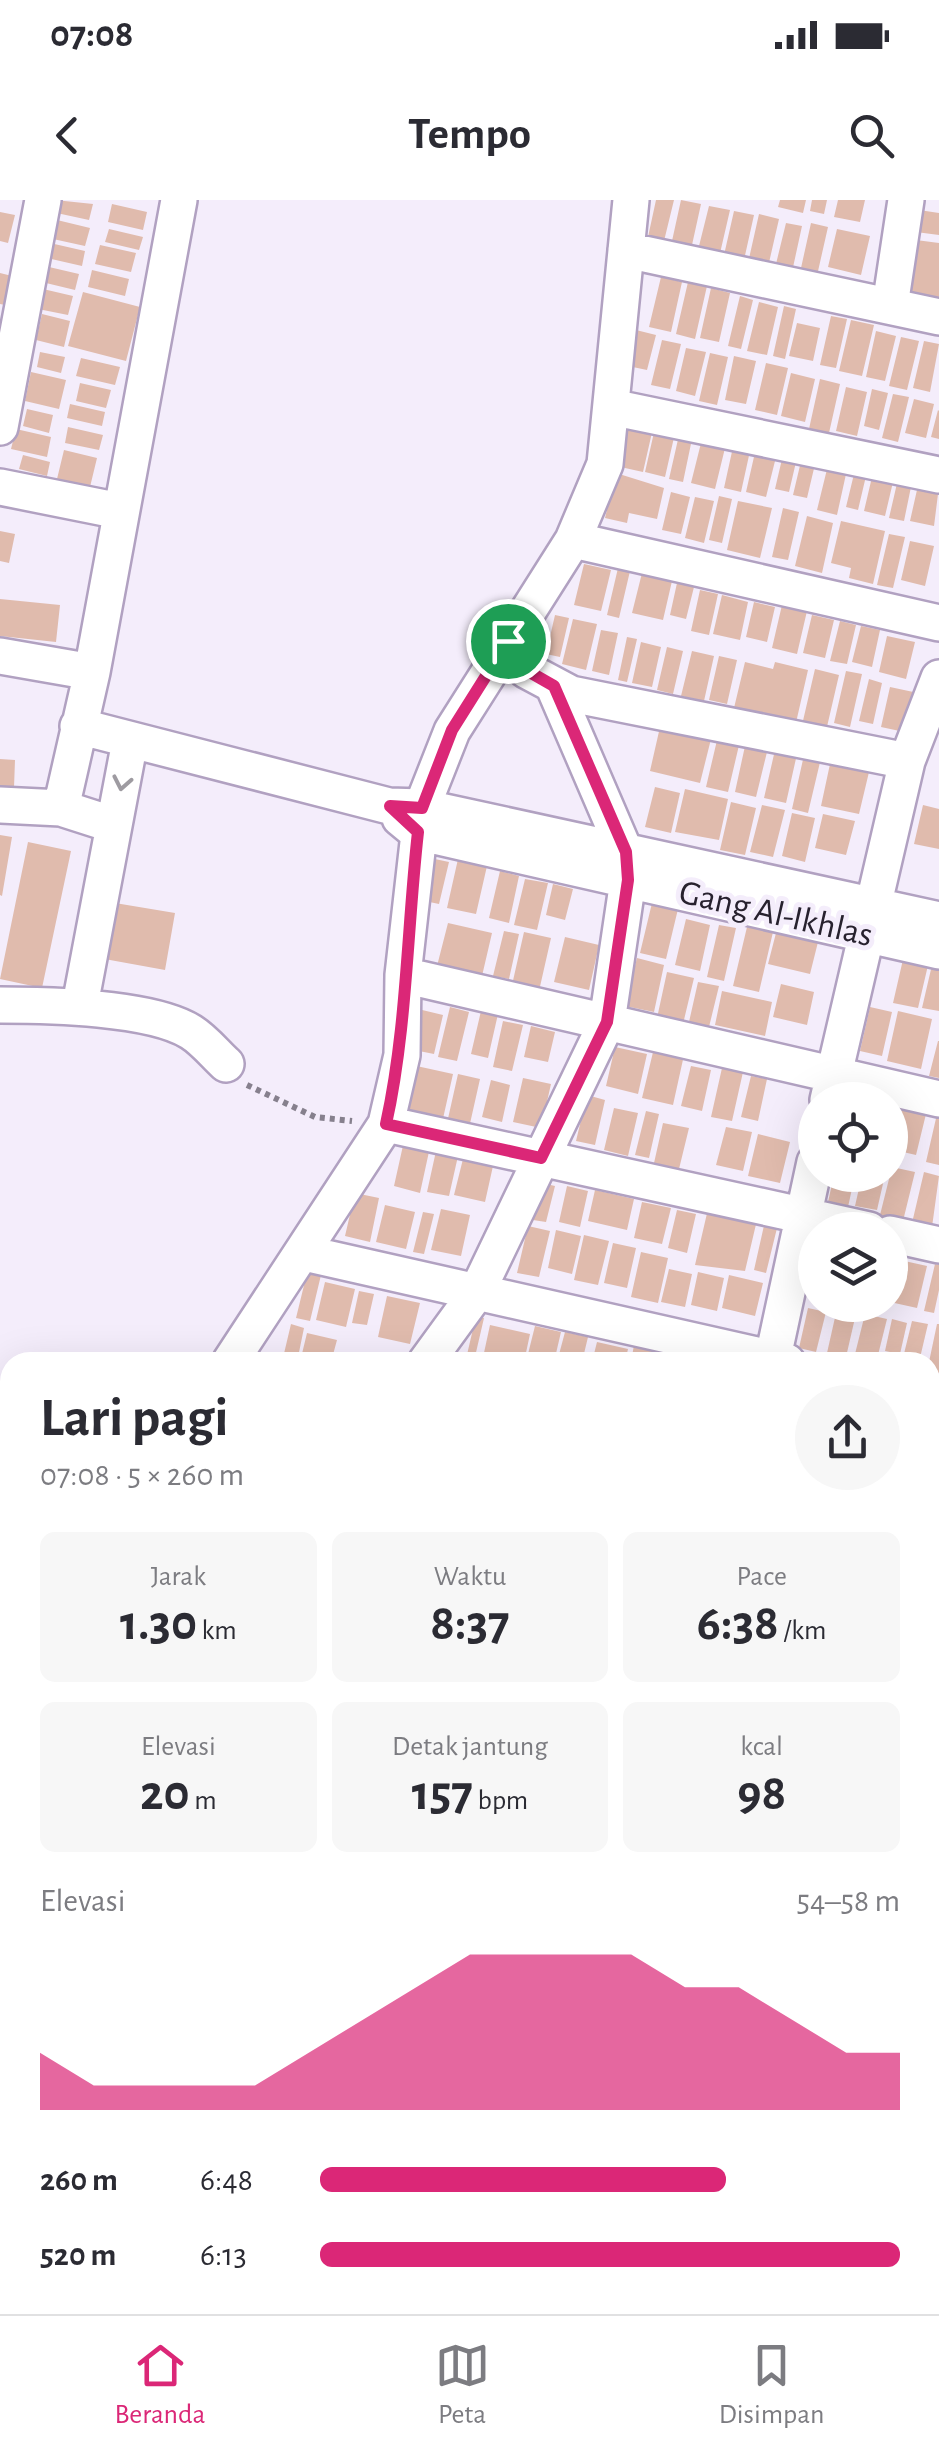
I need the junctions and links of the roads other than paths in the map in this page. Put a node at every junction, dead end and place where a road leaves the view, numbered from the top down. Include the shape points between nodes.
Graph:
1 (43, 200) edge
2 (179, 200) edge
3 (631, 200) edge
4 (906, 200) edge
5 (626, 250) junction
6 (890, 306) junction
7 (939, 317) edge
8 (611, 407) junction
9 (0, 427) edge
10 (939, 475) edge
11 (0, 487) edge
12 (120, 511) junction
13 (573, 540) junction
14 (939, 623) edge
15 (508, 641) junction
16 (0, 656) edge
17 (92, 672) junction
18 (939, 678) edge
19 (554, 686) junction
20 (78, 726) junction
21 (130, 741) junction
22 (907, 761) junction
23 (0, 805) edge
24 (61, 808) junction
25 (410, 815) junction
26 (114, 825) junction
27 (627, 866) junction
28 (867, 919) junction
29 (939, 920) edge
30 (939, 951) edge
31 (403, 975) junction
32 (0, 1005) edge
33 (80, 1005) junction
34 (607, 1022) junction
35 (226, 1064) road end
36 (814, 1082) edge
37 (832, 1082) edge
38 (908, 1096) edge
39 (939, 1099) edge
40 (386, 1124) junction
41 (541, 1158) junction
42 (798, 1215) edge
43 (908, 1238) edge
44 (798, 1244) edge
45 (939, 1245) edge
46 (304, 1253) junction
47 (477, 1292) junction
48 (237, 1352) edge
49 (433, 1352) edge
50 (738, 1352) edge
51 (779, 1352) edge

1 - 9 street
2 - 12 street
3 - 5 street
4 - 6 street
5 - 6 street
5 - 8 street
6 - 7 street
8 - 10 street
8 - 13 street via 606,464
11 - 12 street
12 - 17 street
13 - 14 street
13 - 15 street
15 - 19 street via 526,670
15 - 25 street via 452,730
16 - 17 street
17 - 20 street
18 - 22 street
19 - 22 street
19 - 27 street
20 - 21 street, Gang Al-Ikhlas
20 - 24 street
21 - 25 street, Gang Al-Ikhlas
21 -> 26 street
22 - 28 street
23 - 24 street
24 - 26 street
25 - 27 street, Gang Al-Ikhlas
25 - 31 street
26 - 33 street
27 - 28 street, Gang Al-Ikhlas
27 - 34 street
28 - 29 street, Gang Al-Ikhlas
28 - 30 street, Gang Al-Ikhlas
28 - 37 street
31 - 34 street
31 - 40 street via 402,1055
32 - 33 street
33 - 35 street via 190,1031
34 - 36 street
34 - 41 street
38 - 39 street
40 - 41 street
40 - 46 street
41 - 42 street
41 - 47 street
43 - 45 street
44 - 51 street
46 - 47 street
46 - 48 street
47 - 49 street
47 - 50 street

